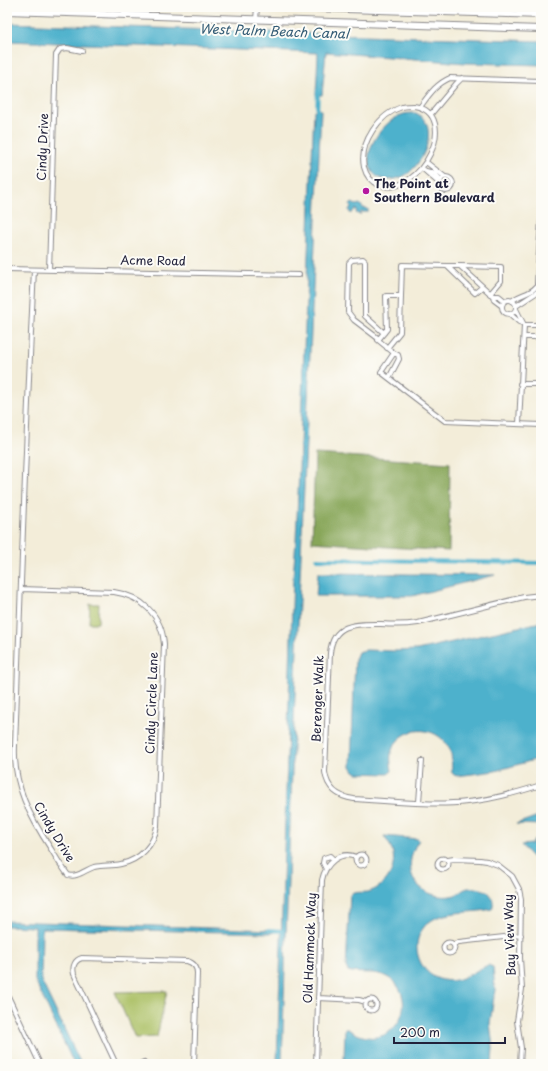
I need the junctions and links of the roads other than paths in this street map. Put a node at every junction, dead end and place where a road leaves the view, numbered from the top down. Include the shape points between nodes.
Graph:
1 (18, 7) edge
2 (100, 7) edge
3 (257, 7) edge
4 (281, 7) edge
5 (7, 10) edge
6 (67, 13) junction
7 (541, 15) edge
8 (256, 20) junction
9 (541, 29) edge
10 (82, 52) dead end
11 (462, 78) junction
12 (541, 81) edge
13 (420, 107) junction
14 (431, 114) junction
15 (426, 162) junction
16 (424, 169) junction
17 (541, 219) edge
18 (447, 266) junction
19 (460, 266) junction
20 (7, 269) edge
21 (34, 270) junction
22 (48, 270) junction
23 (299, 275) dead end
24 (538, 284) edge
25 (482, 287) junction
26 (540, 292) edge
27 (491, 295) junction
28 (401, 296) junction
29 (505, 301) junction
30 (512, 301) junction
31 (502, 306) junction
32 (516, 308) junction
33 (510, 314) junction
34 (365, 316) junction
35 (358, 323) junction
36 (523, 324) junction
37 (541, 326) edge
38 (384, 333) junction
39 (524, 337) junction
40 (541, 337) edge
41 (379, 339) junction
42 (387, 348) junction
43 (394, 353) junction
44 (389, 378) junction
45 (520, 384) junction
46 (541, 384) edge
47 (519, 424) junction
48 (541, 425) edge
49 (21, 589) junction
50 (541, 595) edge
51 (422, 761) dead end
52 (541, 785) edge
53 (420, 802) junction
54 (356, 857) dead end
55 (334, 860) junction
56 (448, 860) dead end
57 (326, 869) junction
58 (71, 876) joint
59 (520, 935) junction
60 (454, 944) dead end
61 (7, 994) edge
62 (318, 998) junction
63 (366, 1002) dead end
64 (40, 1064) edge
65 (116, 1064) edge
66 (194, 1064) edge
67 (316, 1064) edge
68 (520, 1064) edge

1 - 5 highway
2 - 6 highway via 72,7
3 - 8 street
4 - 7 highway
5 - 6 highway
6 - 8 highway
8 - 9 highway
10 - 22 street, Cindy Drive via 67,48 60,49 56,55
11 - 12 street
11 - 13 street via 442,81
11 - 14 street
13 - 14 street
13 - 16 street via 402,107 380,122 366,145 364,164 365,171 374,183 388,186 402,183
14 - 15 street via 436,139
15 - 16 street
15 - 16 street via 442,180
17 - 24 street
18 - 19 street
18 - 25 street via 475,293
18 - 28 street via 402,265
19 - 25 street
19 - 27 street via 501,266 501,281
20 - 21 street, Acme Road
21 - 22 street, Acme Road
21 - 49 street, Cindy Drive
22 - 23 street, Acme Road
24 - 26 street
24 - 30 street via 530,293
25 - 27 street
26 - 32 street
27 - 29 street via 499,296
27 - 31 street
28 - 38 street via 386,296 387,330
28 - 42 street via 400,332
29 - 30 street
29 - 31 street
30 - 32 street
31 - 33 street via 504,312
32 - 33 street
32 - 36 street
33 - 36 street
34 - 35 street
34 - 35 street via 366,263 363,260 352,260 349,263 348,315
34 - 38 street
35 - 41 street
36 - 37 street
36 - 39 street
38 - 41 street
39 - 40 street
39 - 45 street
41 - 42 street
42 - 43 street
43 - 44 street via 399,359
43 - 44 street via 382,372
44 - 47 street via 445,421
45 - 46 street
45 - 47 street
47 - 48 street
49 - 58 street, Cindy Drive via 16,772 30,816
49 - 58 street, Cindy Circle Lane via 114,592 129,596 151,611 164,639 158,823 155,835 146,851 133,860 96,867
50 - 53 street, Berenger Walk via 406,625 356,624 343,628 333,639 330,646 325,772 329,786 346,798
51 - 53 street
52 - 53 street, Berenger Walk via 488,800
54 - 55 street via 348,855
55 - 57 street
55 - 57 street, Old Hammock Way via 330,856 324,858
56 - 59 street, Bay View Way via 487,861 498,865 512,876 521,899
57 - 62 street, Old Hammock Way via 322,889
59 - 60 street
59 - 68 street, Bay View Way via 522,995 517,1021 521,1048
61 - 64 street
62 - 63 street
62 - 67 street, Old Hammock Way
65 - 66 street via 74,974 74,965 82,958 193,963 197,973

